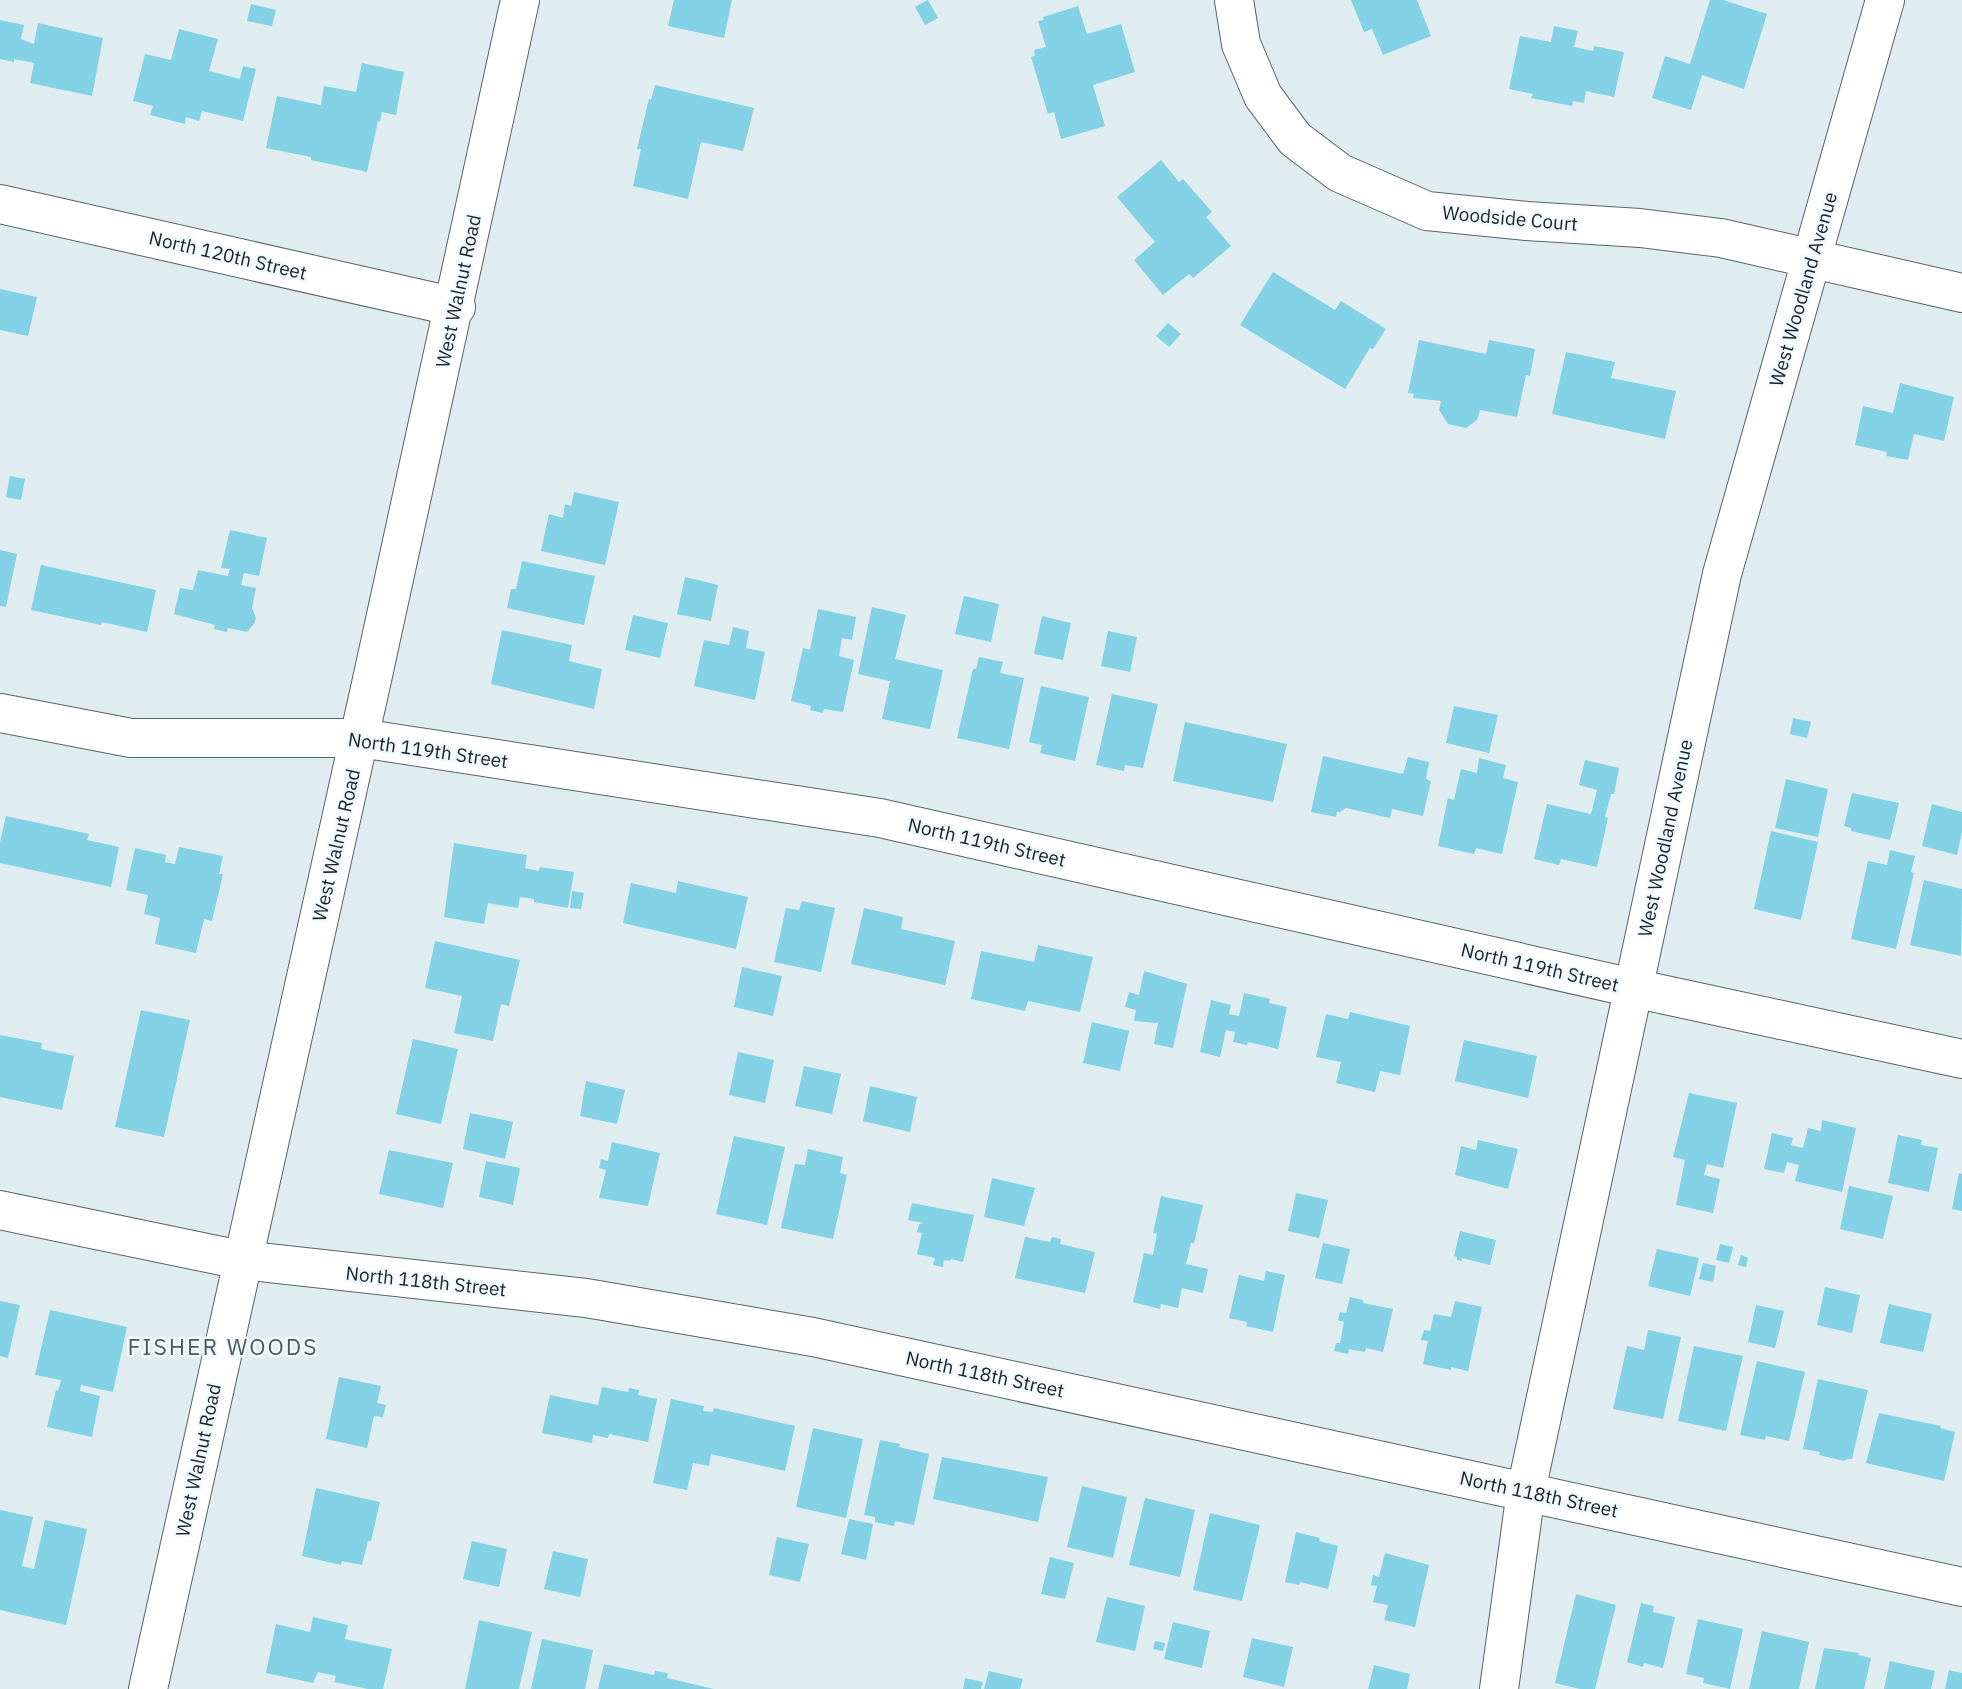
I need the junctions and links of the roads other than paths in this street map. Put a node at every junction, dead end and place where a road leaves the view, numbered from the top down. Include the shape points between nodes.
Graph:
1 (520, 0) edge
2 (1234, 0) edge
3 (1885, 0) edge
4 (0, 204) edge
5 (1811, 258) junction
6 (1962, 293) edge
7 (456, 307) junction
8 (0, 713) edge
9 (360, 738) junction
10 (1633, 988) junction
11 (1962, 1059) edge
12 (0, 1210) edge
13 (241, 1261) junction
14 (1526, 1491) junction
15 (1962, 1587) edge
16 (148, 1689) edge
17 (1499, 1689) edge

1 - 7 street, West Walnut Road
2 - 5 street, Woodside Court via 1241,44 1263,96 1295,139 1340,173 1427,211 1640,228 1721,238
3 - 5 street, West Woodland Avenue
4 - 7 street, North 120th Street
5 - 6 street, Woodside Court
5 - 10 street, West Woodland Avenue via 1722,574
7 - 9 street, West Walnut Road
8 - 9 street, North 119th Street via 131,738
9 - 10 street, North 119th Street via 880,818
9 - 13 street, West Walnut Road
10 - 11 street, North 119th Street
10 - 14 street, West Woodland Avenue
12 - 13 street, North 118th Street
13 - 14 street, North 118th Street via 586,1298 813,1337
13 - 16 street, West Walnut Road
14 - 15 street, North 118th Street
14 - 17 street, West Woodland Avenue

